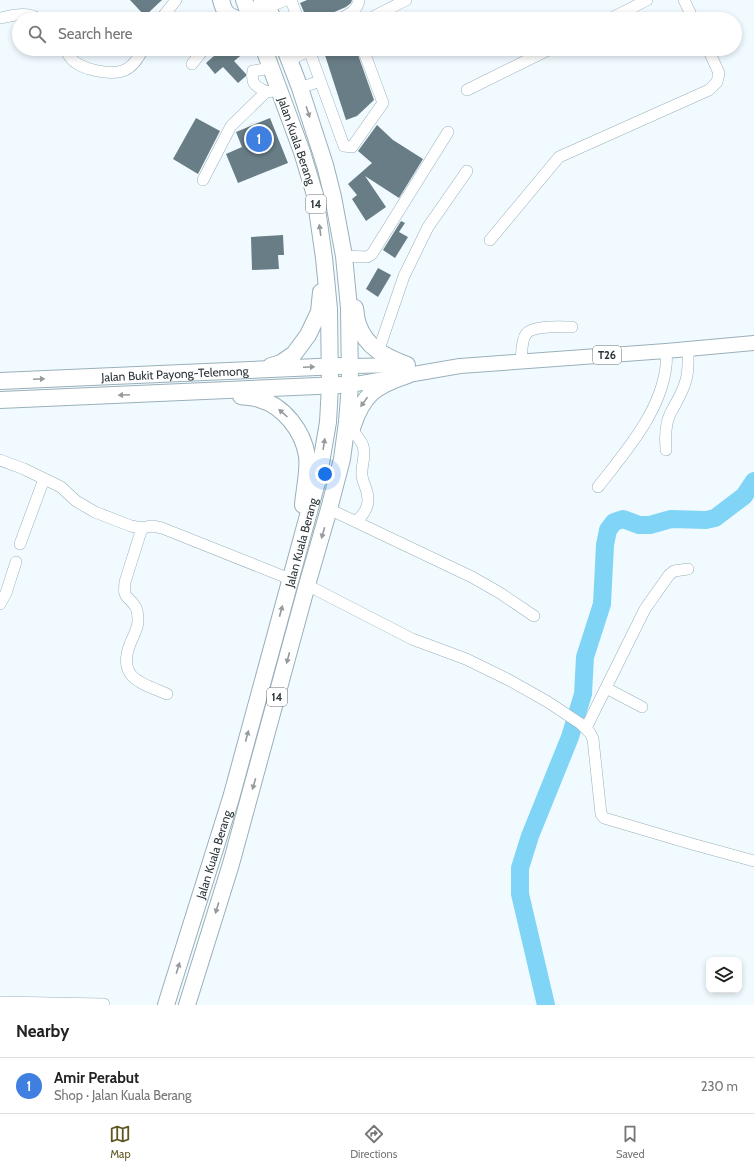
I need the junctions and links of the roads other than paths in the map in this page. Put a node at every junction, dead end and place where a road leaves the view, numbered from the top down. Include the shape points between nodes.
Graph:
1 (176, 0) edge
2 (221, 0) edge
3 (244, 0) edge
4 (286, 0) edge
5 (290, 0) edge
6 (359, 0) edge
7 (406, 0) edge
8 (648, 0) edge
9 (684, 0) edge
10 (267, 7) edge
11 (166, 12) edge
12 (228, 12) edge
13 (242, 12) edge
14 (254, 12) edge
15 (295, 12) edge
16 (352, 12) edge
17 (383, 12) edge
18 (624, 12) edge
19 (690, 12) edge
20 (12, 15) edge
21 (0, 18) edge
22 (69, 56) edge
23 (139, 56) edge
24 (198, 56) edge
25 (267, 56) edge
26 (288, 56) edge
27 (312, 56) edge
28 (366, 56) edge
29 (536, 56) edge
30 (711, 56) edge
31 (192, 64) dead end
32 (271, 68) junction
33 (320, 81) junction
34 (300, 88) junction
35 (467, 90) dead end
36 (273, 91) junction
37 (448, 132) dead end
38 (468, 171) dead end
39 (203, 180) dead end
40 (490, 240) dead end
41 (344, 256) junction
42 (324, 258) junction
43 (572, 327) dead end
44 (754, 343) edge
45 (688, 349) junction
46 (666, 351) junction
47 (378, 352) junction
48 (521, 362) junction
49 (330, 366) junction
50 (350, 366) junction
51 (258, 370) junction
52 (408, 370) junction
53 (0, 380) edge
54 (350, 385) junction
55 (330, 386) junction
56 (148, 394) junction
57 (0, 400) edge
58 (352, 428) junction
59 (666, 450) dead end
60 (342, 459) junction
61 (0, 460) edge
62 (44, 479) junction
63 (598, 487) dead end
64 (329, 509) junction
65 (357, 521) junction
66 (142, 528) junction
67 (20, 544) dead end
68 (297, 557) junction
69 (16, 562) dead end
70 (688, 569) dead end
71 (290, 579) junction
72 (308, 585) junction
73 (0, 604) edge
74 (534, 616) dead end
75 (606, 688) junction
76 (167, 694) dead end
77 (642, 707) dead end
78 (583, 726) junction
79 (754, 861) edge
80 (0, 1002) edge
81 (104, 1004) dead end
82 (166, 1005) edge
83 (187, 1005) edge

1 - 11 street
2 - 12 highway via 224,10
3 - 13 highway
4 - 10 street
5 - 15 street
6 - 16 street
7 - 17 street
8 - 18 street
9 - 19 street
10 - 14 highway
20 - 21 street
22 - 23 street via 81,66 114,73 126,70
24 - 31 street
25 - 32 highway, Jalan Kuala Berang / 14
26 - 34 highway, Jalan Kuala Berang / 14
27 - 33 street
28 - 33 street via 383,103 352,148 344,146
29 - 35 street
30 - 40 street via 719,73 717,82 709,90 559,157
32 - 36 highway, Jalan Kuala Berang / 14
32 - 36 street via 250,69 255,85
33 - 34 street
34 -> 41 highway, Jalan Kuala Berang / 14 via 325,165
36 - 39 street via 231,126
42 -> 36 highway, Jalan Kuala Berang / 14 via 315,195 302,152
37 - 41 street via 372,254 367,257
38 - 47 street via 428,228 404,276
41 - 47 highway via 358,324 366,340
41 - 50 highway, Jalan Kuala Berang / 14 via 349,308
42 - 49 highway, Jalan Kuala Berang / 14 via 329,309
42 - 51 highway via 319,312 308,335 294,354 281,363
43 - 48 street via 534,329 527,333
44 - 45 main road, T26
45 - 46 main road, T26
45 - 59 street via 686,380 667,425
46 - 48 main road, T26
46 - 63 street via 665,376 654,407 633,442
47 - 52 highway
48 - 52 main road, T26
49 - 50 highway, Jalan Bukit Payong-Telemong
51 -> 49 highway, Jalan Bukit Payong-Telemong
49 - 55 highway, Jalan Kuala Berang / 14
50 - 52 main road
50 - 54 highway, Jalan Kuala Berang / 14
53 -> 51 highway, Jalan Bukit Payong-Telemong
52 - 54 main road
52 -> 58 highway via 377,388 366,399 357,412
54 - 55 highway, Jalan Bukit Payong-Telemong
54 - 60 highway, Jalan Kuala Berang / 14
55 - 56 highway, Jalan Bukit Payong-Telemong
68 -> 55 highway, Jalan Kuala Berang / 14 via 319,476 328,422
56 -> 57 highway, Jalan Bukit Payong-Telemong
68 -> 56 highway via 307,457 298,430 286,415 258,399 237,396
58 - 60 highway
58 - 65 street via 364,447 362,477 368,498 366,511
60 - 64 highway, Jalan Kuala Berang / 14
61 - 62 street
62 - 66 street via 61,487 76,501 95,512
62 - 67 street
64 - 65 street
64 -> 72 highway, Jalan Kuala Berang / 14
65 - 74 street via 472,577
66 - 71 street via 162,528
66 - 76 street via 124,591 136,607 138,623 128,650 127,666 130,674 137,680
68 - 71 highway, Jalan Kuala Berang / 14
69 - 73 street
70 - 75 street via 674,571 669,575 645,609
82 -> 71 highway, Jalan Kuala Berang / 14 via 231,798
72 - 78 street via 412,639 466,659 529,691
72 -> 83 highway, Jalan Kuala Berang / 14 via 233,857
75 - 77 street
75 - 78 street
78 - 79 street via 593,740 601,814 604,818
80 - 81 street

